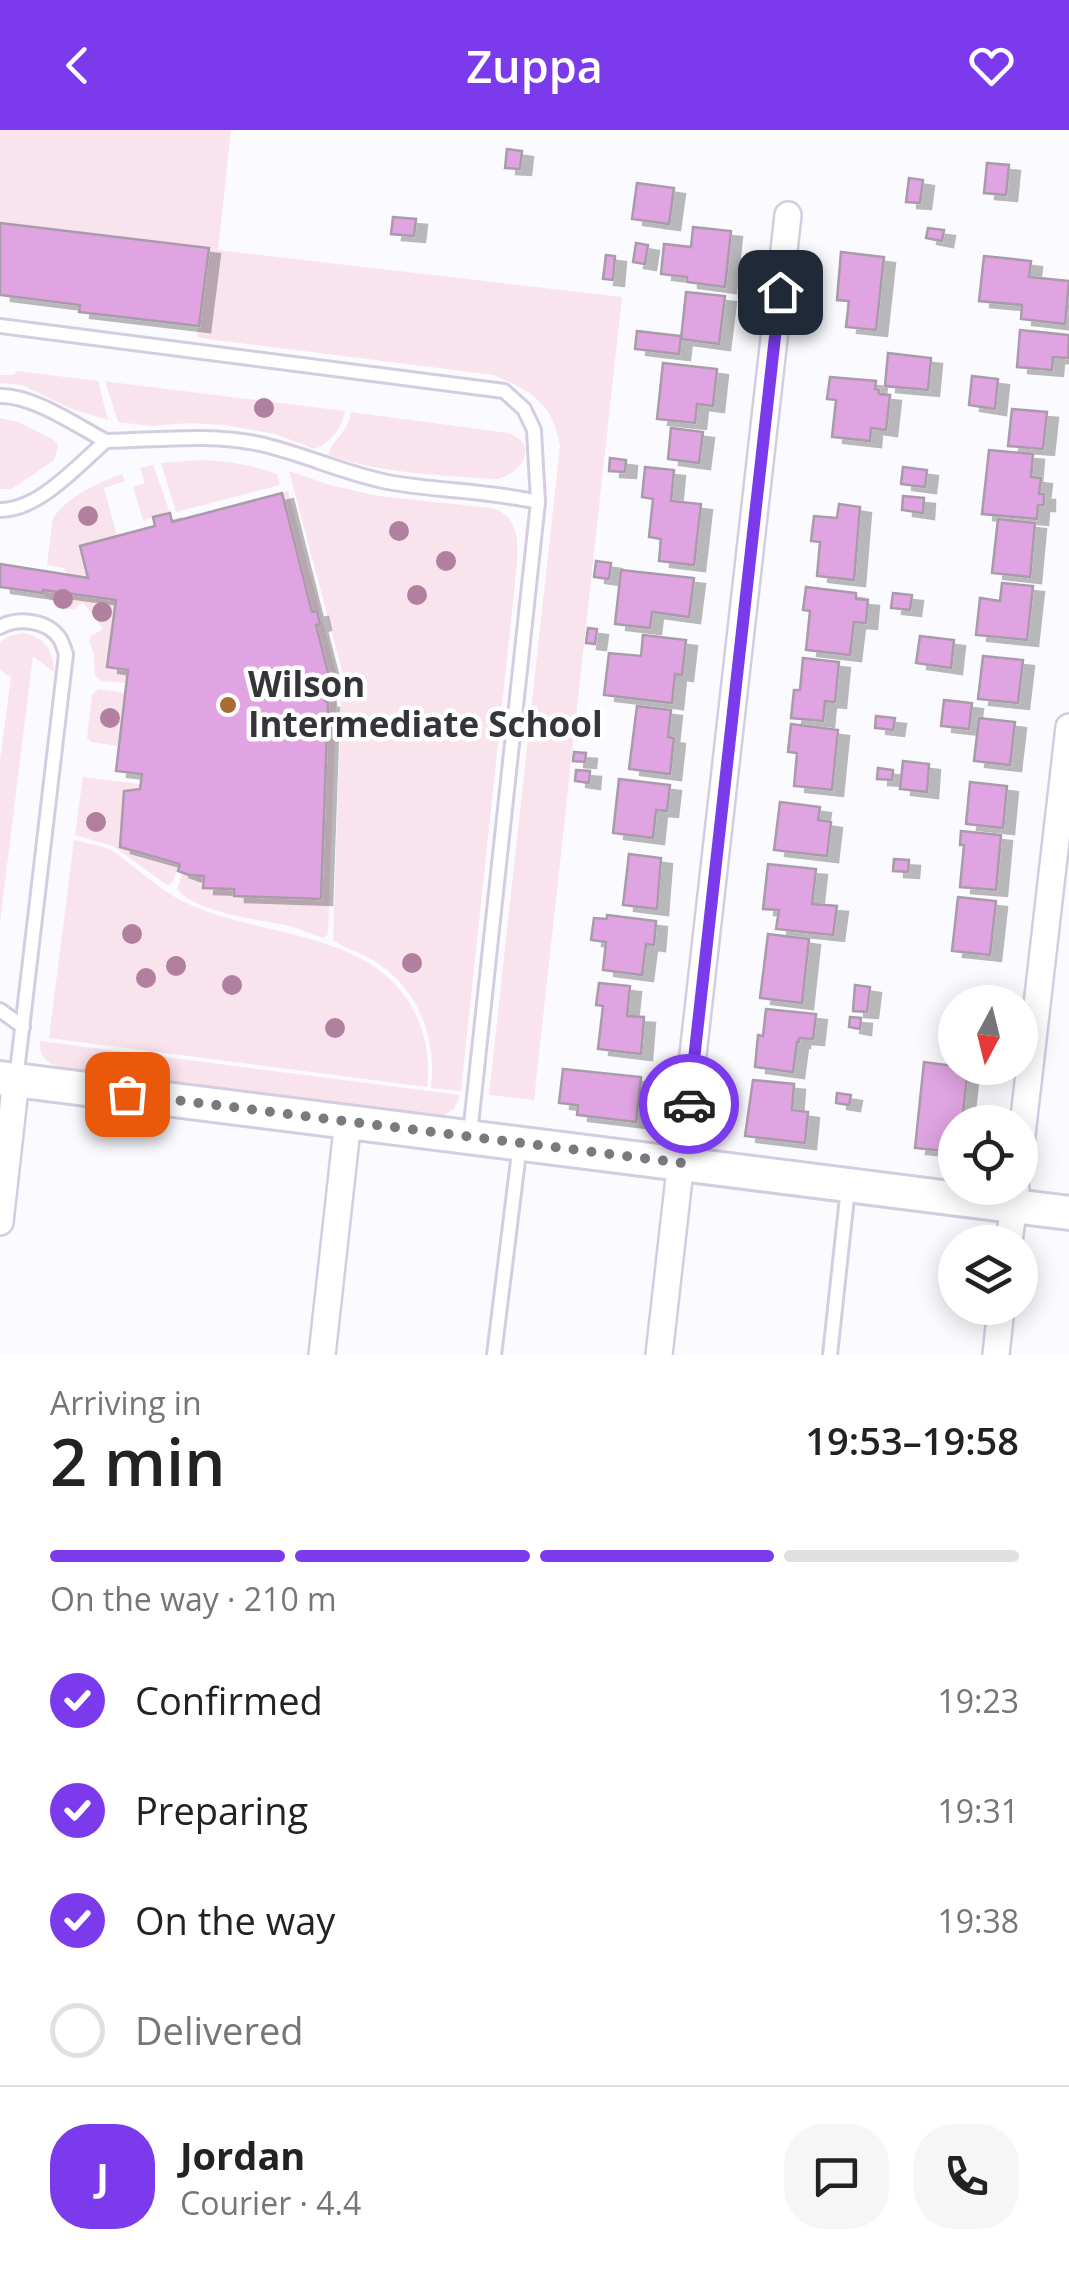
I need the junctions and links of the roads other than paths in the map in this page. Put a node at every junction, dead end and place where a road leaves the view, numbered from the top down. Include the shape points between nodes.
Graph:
1 (788, 215) dead end
2 (0, 326) edge
3 (0, 396) edge
4 (106, 442) junction
5 (538, 502) junction
6 (0, 510) edge
7 (0, 627) edge
8 (1069, 727) edge
9 (0, 1010) edge
10 (22, 1027) junction
11 (8, 1079) edge
12 (1025, 1105) edge
13 (348, 1120) junction
14 (470, 1136) junction
15 (520, 1142) junction
16 (682, 1163) junction
17 (848, 1184) junction
18 (938, 1190) edge
19 (1038, 1203) edge
20 (1069, 1212) edge
21 (0, 1222) edge
22 (999, 1325) edge
23 (322, 1355) edge
24 (494, 1355) edge
25 (660, 1355) edge
26 (830, 1355) edge
27 (996, 1355) edge

1 - 16 street
2 - 5 lane via 504,391 534,430
3 - 4 lane via 29,401
4 - 5 lane via 210,436 260,444 357,476
4 - 6 lane via 40,497
5 - 14 lane
7 - 10 lane via 28,622 48,628 66,654
8 - 12 street
9 - 10 lane
10 - 11 lane
11 - 13 street
11 - 21 street
13 - 14 street
13 - 23 street
14 - 15 street
15 - 16 street
15 - 24 lane
16 - 17 street
16 - 25 street
17 - 18 street
17 - 26 lane
19 - 20 street
22 - 27 street

